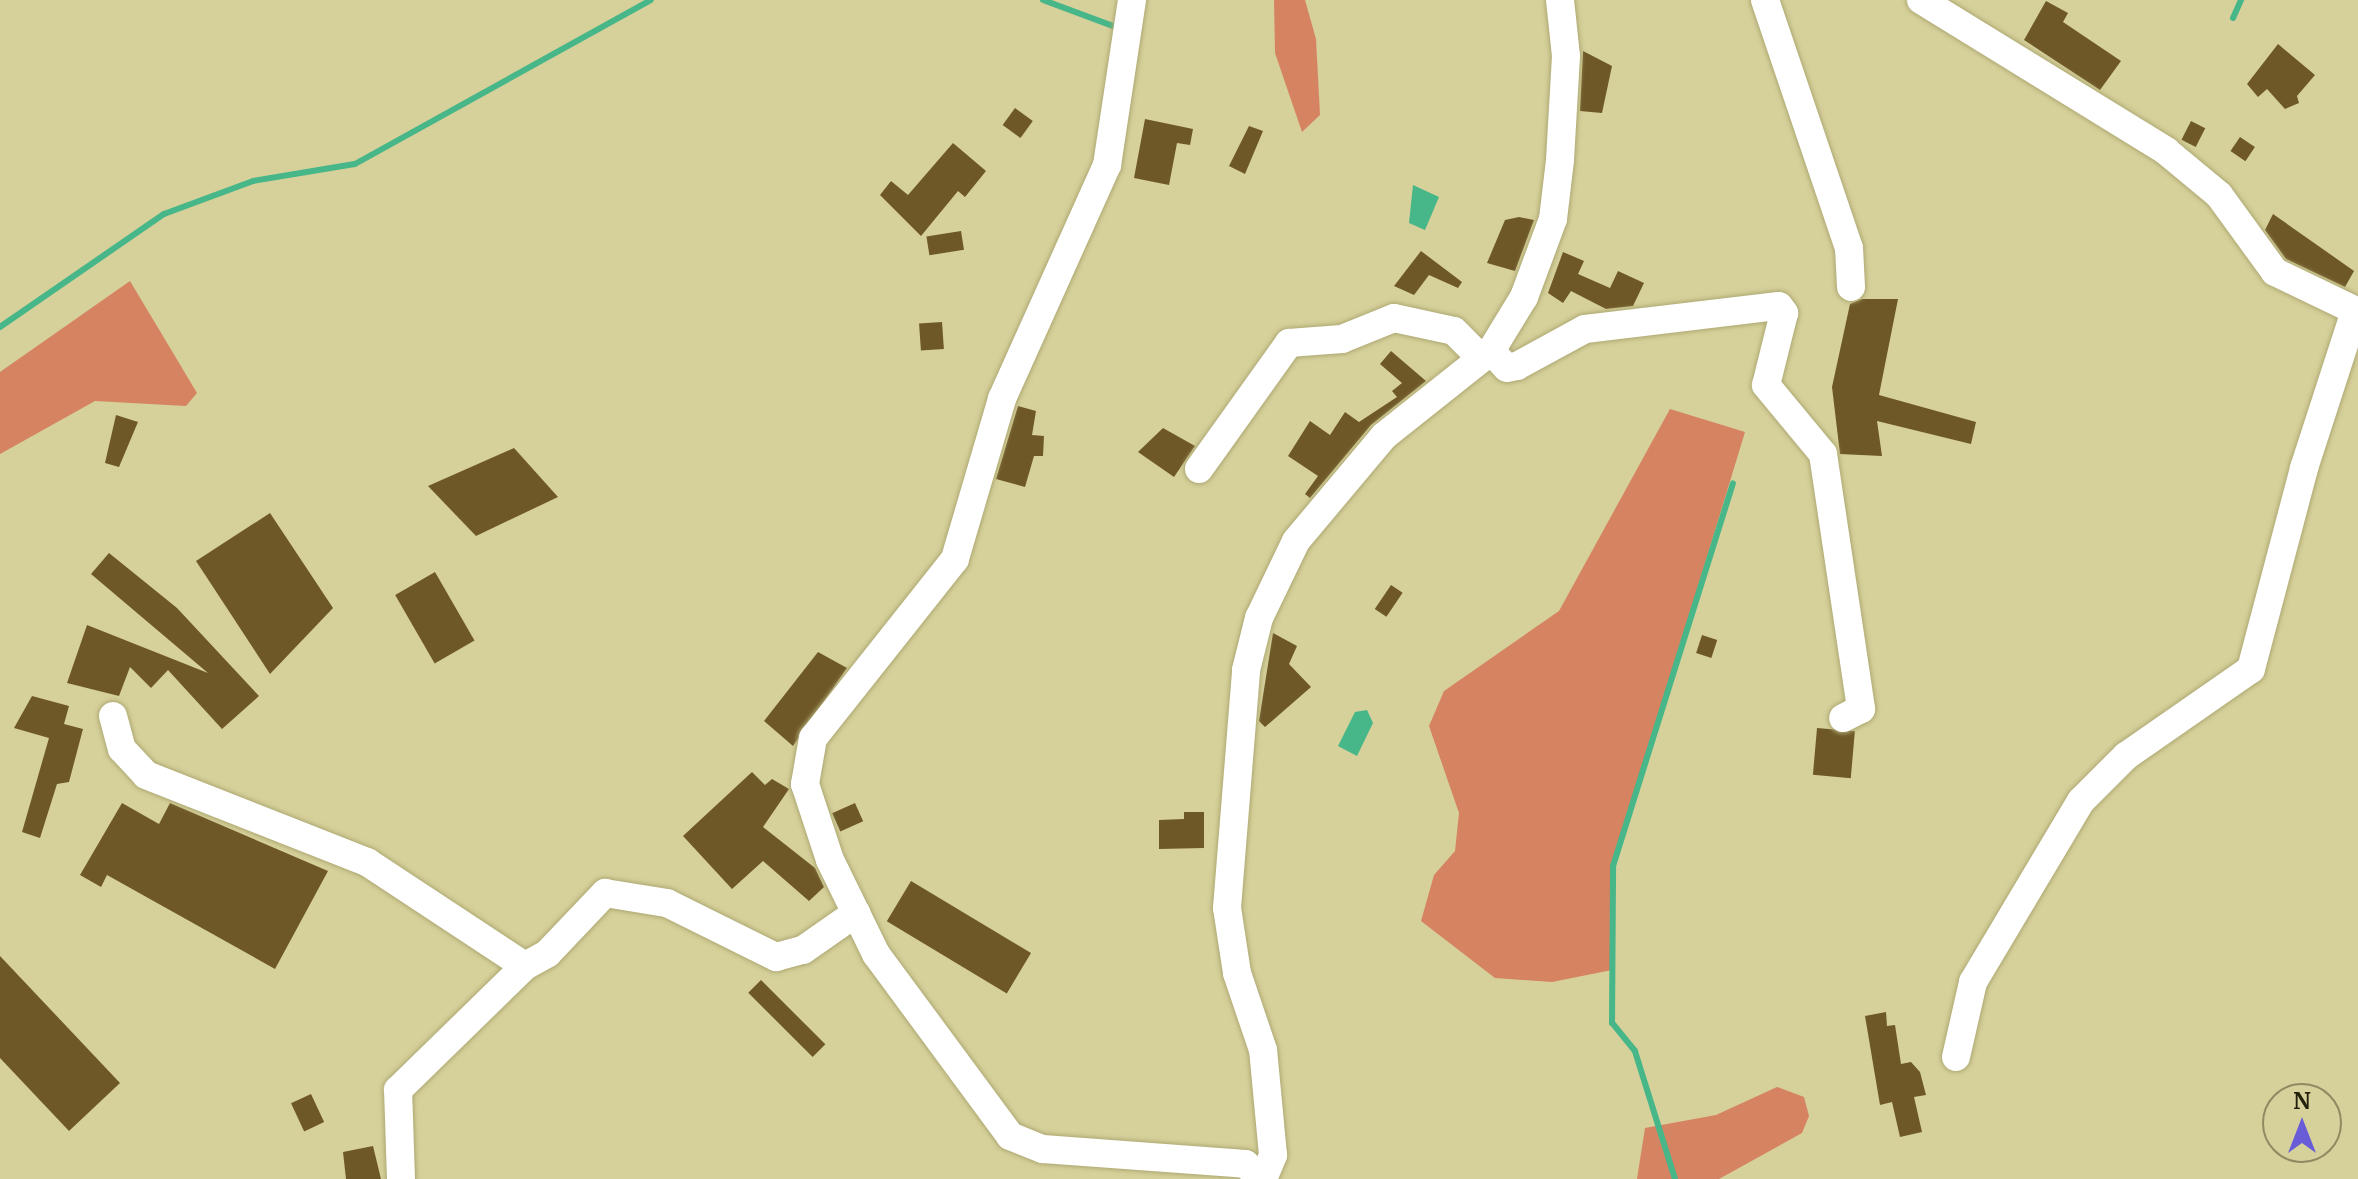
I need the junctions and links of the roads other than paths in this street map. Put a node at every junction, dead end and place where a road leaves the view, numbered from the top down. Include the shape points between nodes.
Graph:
1 (1132, 0) edge
2 (1560, 0) edge
3 (1765, 0) edge
4 (1936, 4) edge
5 (1851, 287) dead end
6 (2357, 311) edge
7 (1486, 355) junction
8 (1199, 469) dead end
9 (113, 716) dead end
10 (1843, 718) dead end
11 (856, 913) junction
12 (525, 966) junction
13 (1956, 1057) dead end
14 (401, 1179) edge
15 (1263, 1179) edge

1 - 11 street via 1107,165 1002,399 955,559 813,738 805,784
2 - 7 street via 1566,56 1553,219 1524,297
3 - 5 street via 1849,248
4 - 6 street via 2166,151 2219,195 2275,272
6 - 13 street via 2304,468 2251,669 2126,756 2081,801 1973,982
7 - 8 street via 1454,331 1394,318 1342,339 1289,343
7 - 10 street via 1507,368 1585,329 1779,306 1784,313 1766,385 1823,454 1861,709
7 - 15 street via 1384,436 1296,541 1259,618 1237,713 1227,908 1237,973 1263,1050 1273,1155
9 - 12 street via 122,749 146,775 367,862
11 - 12 street via 803,950 776,957 667,903 605,893 548,953
11 - 15 street via 929,1031 1010,1136 1043,1149 1245,1164
12 - 14 street via 398,1090

